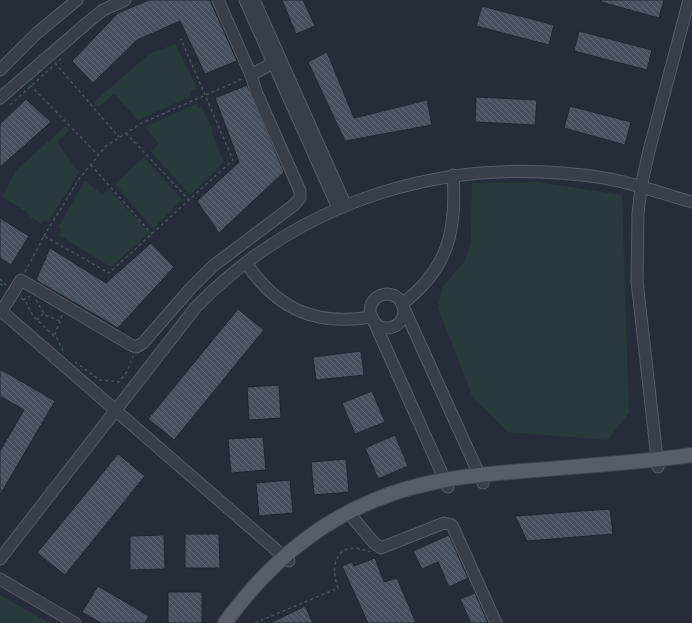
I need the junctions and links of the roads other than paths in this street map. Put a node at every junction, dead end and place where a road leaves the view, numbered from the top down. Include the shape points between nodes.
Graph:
1 (77, 0) edge
2 (125, 0) edge
3 (218, 0) edge
4 (245, 0) edge
5 (254, 0) edge
6 (689, 0) edge
7 (273, 63) junction
8 (0, 70) edge
9 (251, 75) junction
10 (0, 98) edge
11 (453, 175) junction
12 (641, 187) junction
13 (692, 202) edge
14 (342, 206) junction
15 (246, 263) junction
16 (402, 304) junction
17 (1, 311) edge
18 (372, 317) junction
19 (116, 411) junction
20 (692, 455) edge
21 (692, 463) edge
22 (657, 464) junction
23 (481, 479) junction
24 (447, 484) junction
25 (353, 518) junction
26 (0, 559) edge
27 (287, 559) junction
28 (0, 579) edge
29 (75, 623) edge
30 (225, 623) edge
31 (235, 623) edge
32 (496, 623) edge

1 - 8 street via 37,33
2 - 10 street via 103,10 52,60 24,77
3 - 9 street
4 - 7 street
5 - 14 street
6 - 12 street
7 - 9 street
7 - 14 street
9 - 17 street via 300,191 300,198 294,205 213,266 143,343 136,347 130,346 21,280
11 - 12 street via 544,172 601,178
11 - 14 street via 406,184
11 - 16 street via 453,222 445,253 425,284
12 - 13 street
12 - 22 street via 637,280
14 - 15 street via 277,241
15 - 18 street via 272,294 308,315 335,321
15 - 19 street via 223,280 196,307
16 - 18 street via 395,296 380,296 371,307
16 - 18 street via 402,319 394,326 389,328 379,325
16 - 23 street
17 - 19 street
18 - 24 street
19 - 26 street
19 - 27 street
20 - 22 main road
21 - 22 main road
22 - 23 main road
23 - 24 main road
24 - 25 main road
24 - 27 main road via 394,493 362,505 320,528
25 - 27 main road
25 - 32 street via 381,548 444,523 452,525
27 - 30 main road via 247,594
27 - 31 main road
28 - 29 street

